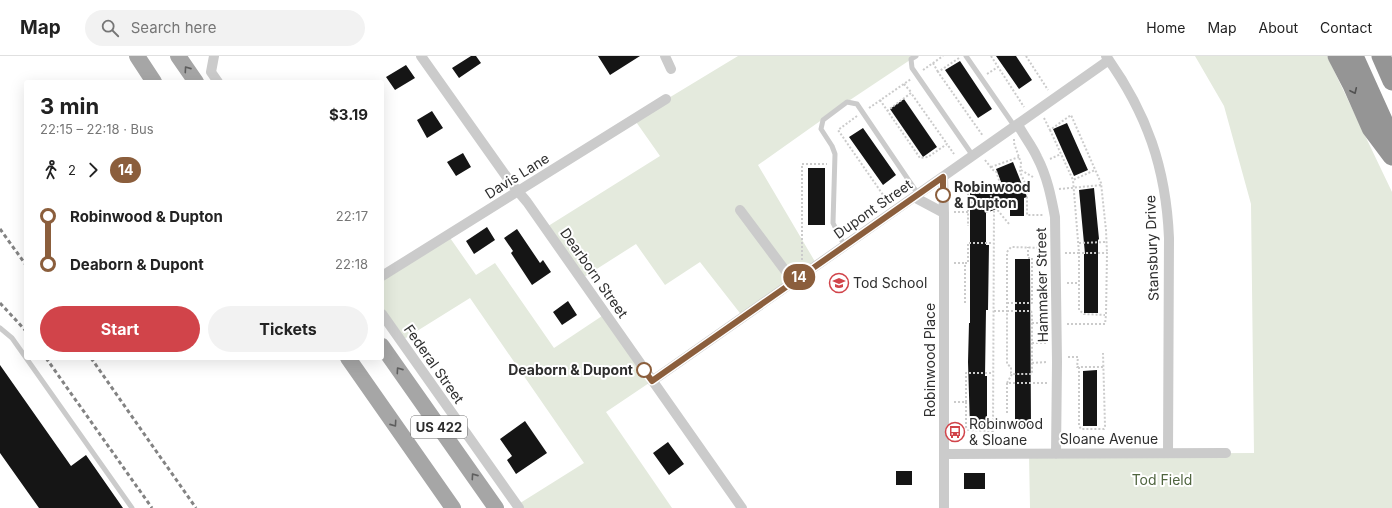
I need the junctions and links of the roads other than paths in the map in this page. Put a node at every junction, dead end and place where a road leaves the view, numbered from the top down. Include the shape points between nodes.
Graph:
1 (137, 56) edge
2 (178, 56) edge
3 (214, 56) edge
4 (665, 56) edge
5 (916, 56) edge
6 (966, 56) edge
7 (1337, 56) edge
8 (1354, 56) edge
9 (1381, 56) edge
10 (426, 58) edge
11 (1108, 58) edge
12 (671, 69) dead end
13 (153, 80) edge
14 (195, 80) edge
15 (217, 80) edge
16 (1392, 81) edge
17 (666, 99) dead end
18 (1016, 126) junction
19 (1392, 140) edge
20 (972, 156) junction
21 (1392, 156) edge
22 (943, 177) junction
23 (518, 192) junction
24 (916, 196) junction
25 (740, 210) dead end
26 (944, 213) junction
27 (844, 246) junction
28 (384, 275) edge
29 (793, 281) junction
30 (384, 317) edge
31 (0, 328) edge
32 (384, 349) edge
33 (24, 355) edge
34 (28, 360) edge
35 (349, 360) edge
36 (652, 381) junction
37 (1226, 452) dead end
38 (1168, 453) junction
39 (945, 454) junction
40 (1056, 454) junction
41 (132, 508) edge
42 (453, 508) edge
43 (496, 508) edge
44 (519, 508) edge
45 (742, 508) edge
46 (944, 508) edge

1 - 13 main road
14 -> 2 main road
3 - 15 street via 211,72
4 - 12 street
5 - 20 lane via 912,59 912,68
6 - 18 lane
7 -> 21 highway via 1371,128
8 - 19 highway
9 - 16 highway
10 - 23 street, Dearborn Street
11 - 18 street, Dupont Street
11 - 38 street, Stansbury Drive via 1130,92 1145,122 1158,161 1165,194 1169,246
17 - 23 street, Davis Lane
18 - 20 street, Dupont Street
18 - 40 street, Hammaker Street via 1037,157 1047,181 1055,217
20 - 22 street, Dupont Street
22 - 24 street, Dupont Street
22 - 26 street, Robinwood Place
23 - 28 street, Davis Lane
23 - 36 street, Dearborn Street
24 - 26 street
24 - 27 street, Dupont Street
24 - 27 lane via 857,104 847,102 823,120 822,129 835,154 833,223
25 - 29 street
26 - 39 street, Robinwood Place
27 - 29 street, Dupont Street
29 - 36 street, Dupont Street
30 - 44 street, Federal Street
31 - 33 lane via 12,338
43 -> 32 main road, US 422
34 - 41 lane
35 -> 42 main road, US 422
36 - 45 street, Dearborn Street
37 - 38 street, Sloane Avenue
38 - 40 street, Sloane Avenue
39 - 40 street, Sloane Avenue
39 - 46 street, Robinwood Place

